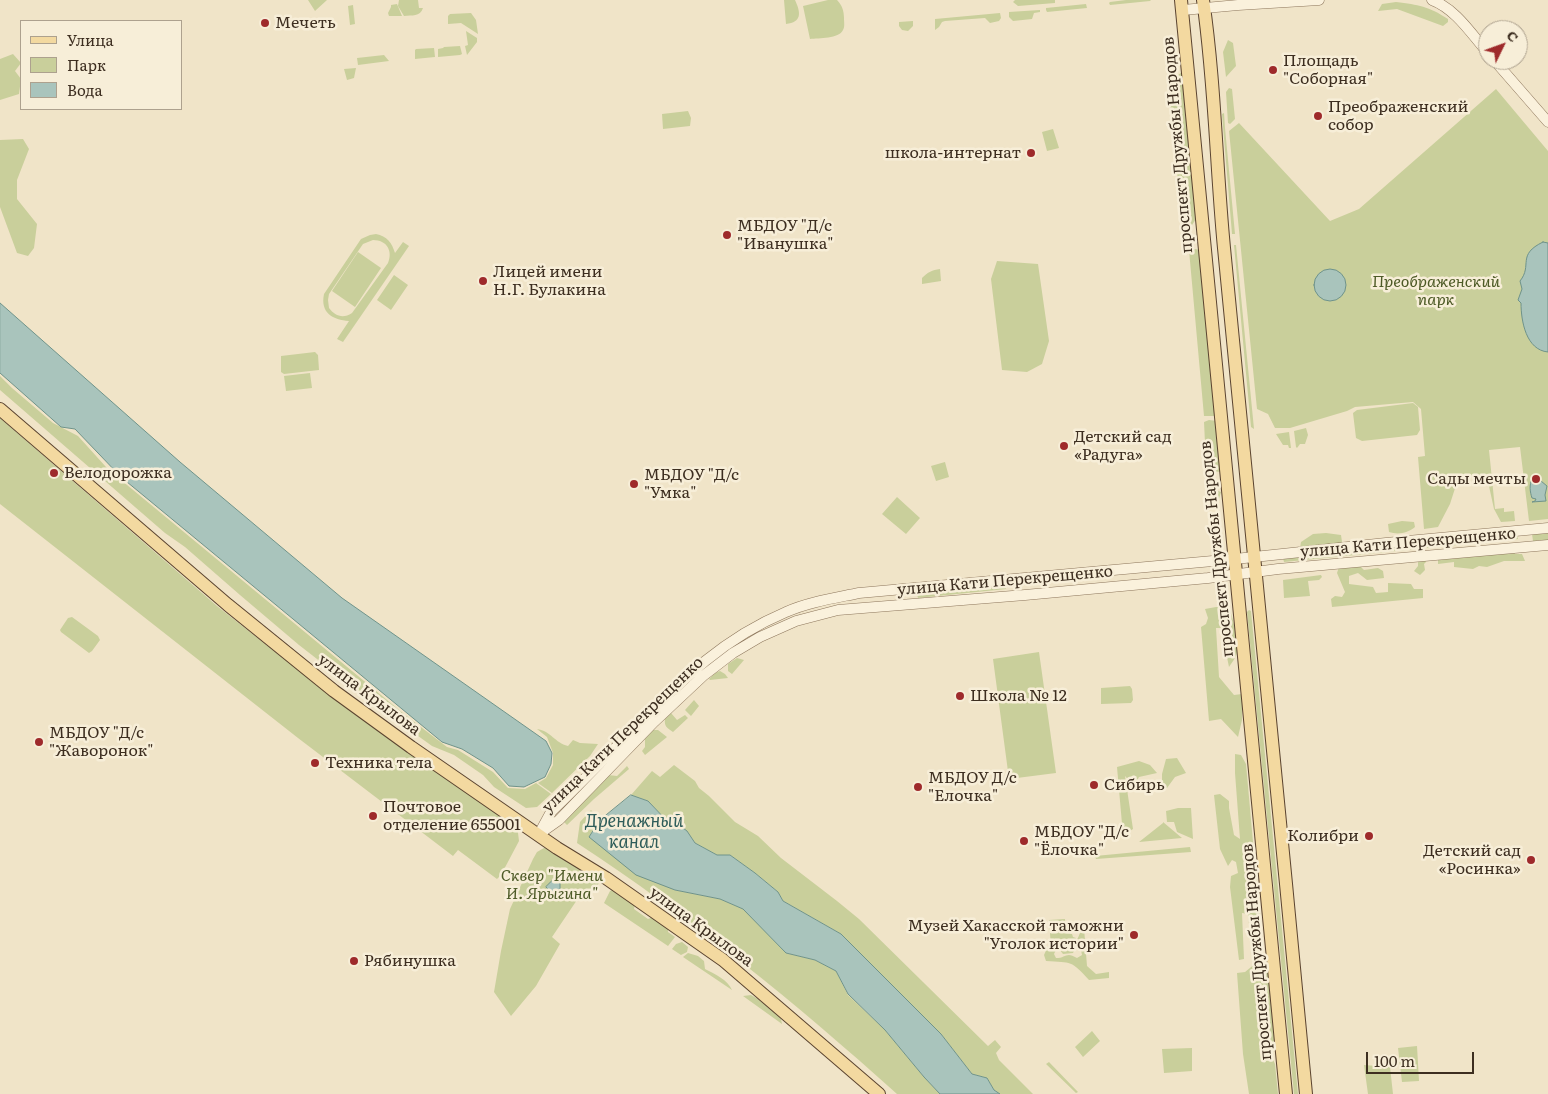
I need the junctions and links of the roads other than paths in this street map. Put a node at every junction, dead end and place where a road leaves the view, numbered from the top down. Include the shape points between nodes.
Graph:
1 (1319, 0) edge
2 (1432, 0) edge
3 (1204, 4) edge
4 (1182, 5) edge
5 (1478, 42) edge
6 (1503, 70) edge
7 (1548, 122) edge
8 (0, 409) edge
9 (1548, 528) edge
10 (1548, 545) edge
11 (1256, 557) junction
12 (1235, 559) junction
13 (1257, 572) junction
14 (1236, 575) junction
15 (539, 834) junction
16 (879, 1094) edge
17 (1286, 1094) edge
18 (1306, 1094) edge

1 - 3 street
2 - 5 street via 1454,14
3 - 4 street
3 - 11 main road
4 - 12 main road, проспект Дружбы Народов
6 - 7 street
8 - 15 main road, улица Крылова via 312,674 411,747
9 - 11 street, улица Кати Перекрещенко
10 - 13 street, улица Кати Перекрещенко
11 - 12 street, улица Кати Перекрещенко
11 - 13 main road
12 - 14 main road, проспект Дружбы Народов
12 - 15 street, улица Кати Перекрещенко via 859,593 787,611 734,638 696,667 551,812
13 - 14 street, улица Кати Перекрещенко
13 - 18 main road
14 - 15 street, улица Кати Перекрещенко via 838,610 796,620 733,653 703,676 559,820
14 - 17 main road, проспект Дружбы Народов
15 - 16 main road, улица Крылова via 723,960

